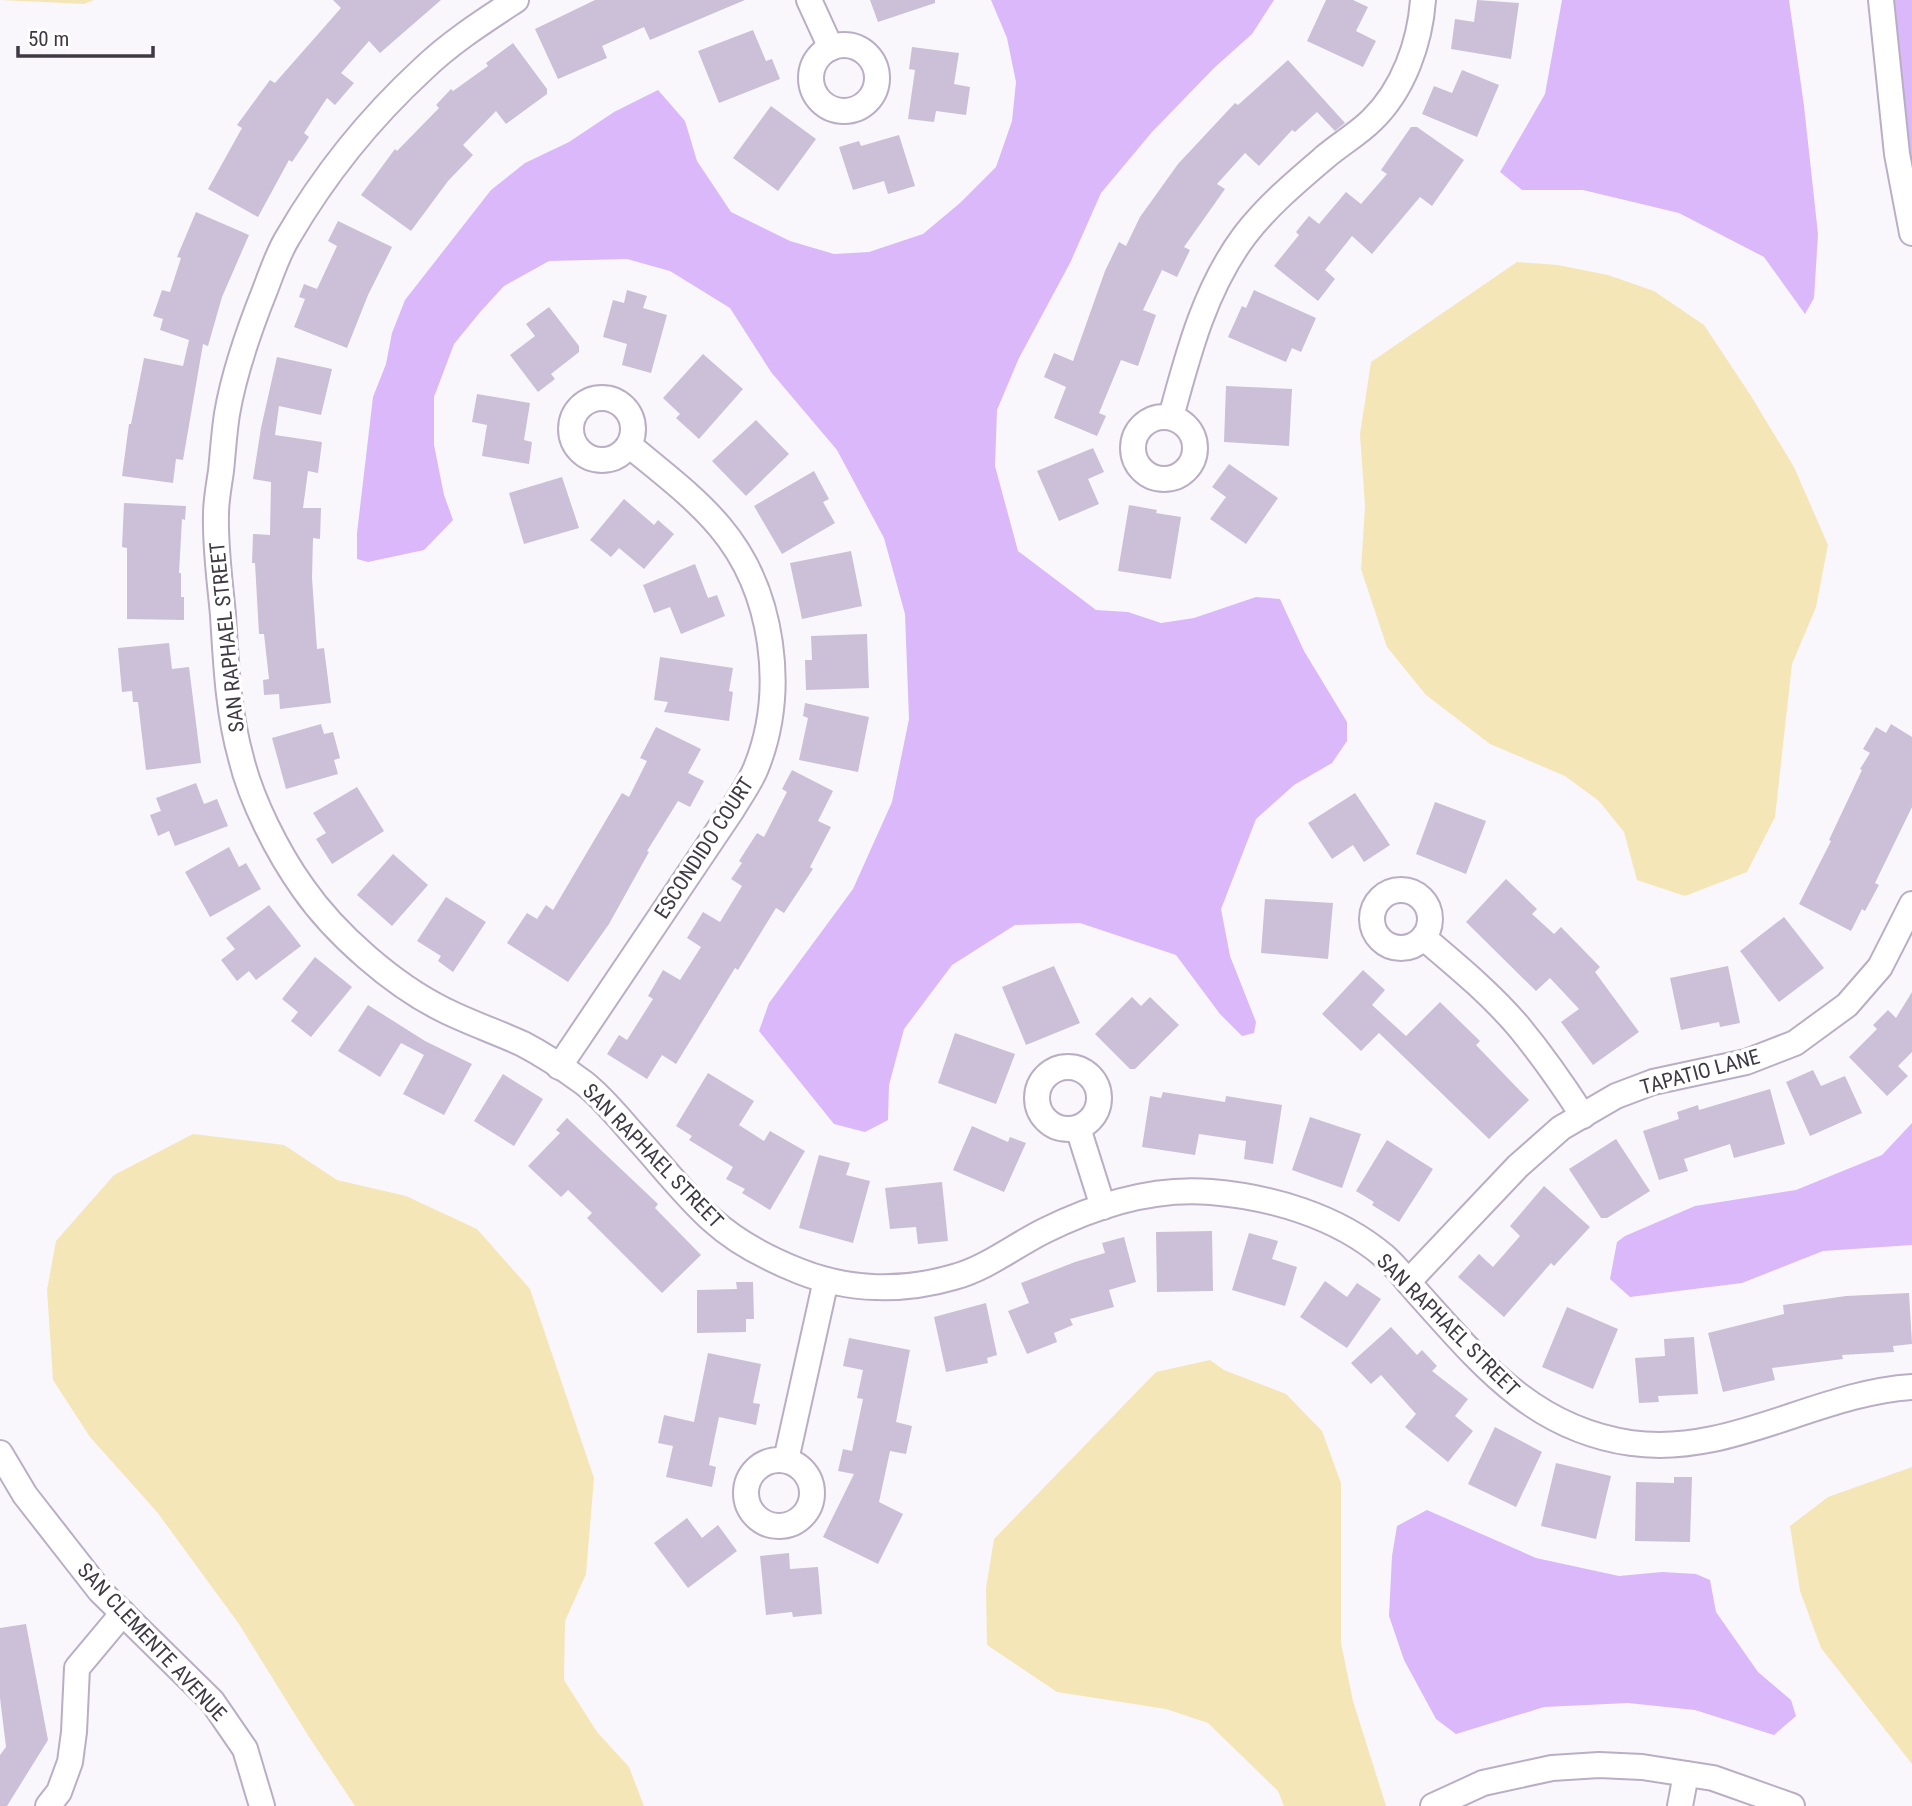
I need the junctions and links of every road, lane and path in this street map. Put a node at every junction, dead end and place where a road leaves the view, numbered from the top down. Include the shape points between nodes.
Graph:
1 (516, 0) edge
2 (809, 0) edge
3 (1423, 0) edge
4 (1881, 0) edge
5 (831, 48) dead end
6 (1912, 233) edge
7 (1171, 417) dead end
8 (629, 445) dead end
9 (1912, 904) edge
10 (1424, 939) dead end
11 (559, 1067) junction
12 (1583, 1116) junction
13 (1078, 1128) dead end
14 (1103, 1207) junction
15 (825, 1280) junction
16 (1408, 1282) junction
17 (1912, 1387) edge
18 (0, 1453) edge
19 (786, 1460) dead end
20 (122, 1613) junction
21 (1686, 1774) junction
22 (48, 1806) edge
23 (262, 1806) edge
24 (1433, 1806) edge
25 (1680, 1806) edge
26 (1792, 1806) edge

1 - 11 street, SAN RAPHAEL STREET via 426,65 328,176 284,243 249,331 228,409 216,515 228,690 241,762 256,802 303,889 342,933 407,989 528,1047
2 - 5 street
3 - 7 street via 1413,51 1387,101 1372,120 1284,194 1245,235 1216,284 1190,347
4 - 6 street via 1897,154
8 - 11 street, ESCONDIDO COURT via 680,487 720,527 739,554 757,591 769,632 768,726 755,769 733,810
9 - 12 street, TAPATIO LANE via 1880,967 1847,1005 1795,1043 1746,1062 1653,1082 1616,1096
10 - 12 street via 1518,1026
11 - 15 street, SAN RAPHAEL STREET via 595,1092 715,1223 754,1249
12 - 16 street, TAPATIO LANE via 1561,1128 1518,1166
13 - 14 street
14 - 15 street, SAN RAPHAEL STREET via 1039,1233 991,1263 955,1277 869,1288
14 - 16 street, SAN RAPHAEL STREET via 1160,1193 1202,1191 1300,1209 1385,1256
15 - 19 street
16 - 17 street, SAN RAPHAEL STREET via 1518,1398 1560,1422 1631,1443 1670,1445 1745,1432 1814,1407
18 - 20 street, SAN CLEMENTE AVENUE via 25,1494
20 - 22 street via 77,1668 70,1762 59,1792
20 - 23 street, SAN CLEMENTE AVENUE via 212,1701 244,1749
21 - 24 street via 1599,1765 1552,1768 1483,1783
21 - 25 street
21 - 26 street via 1713,1778

